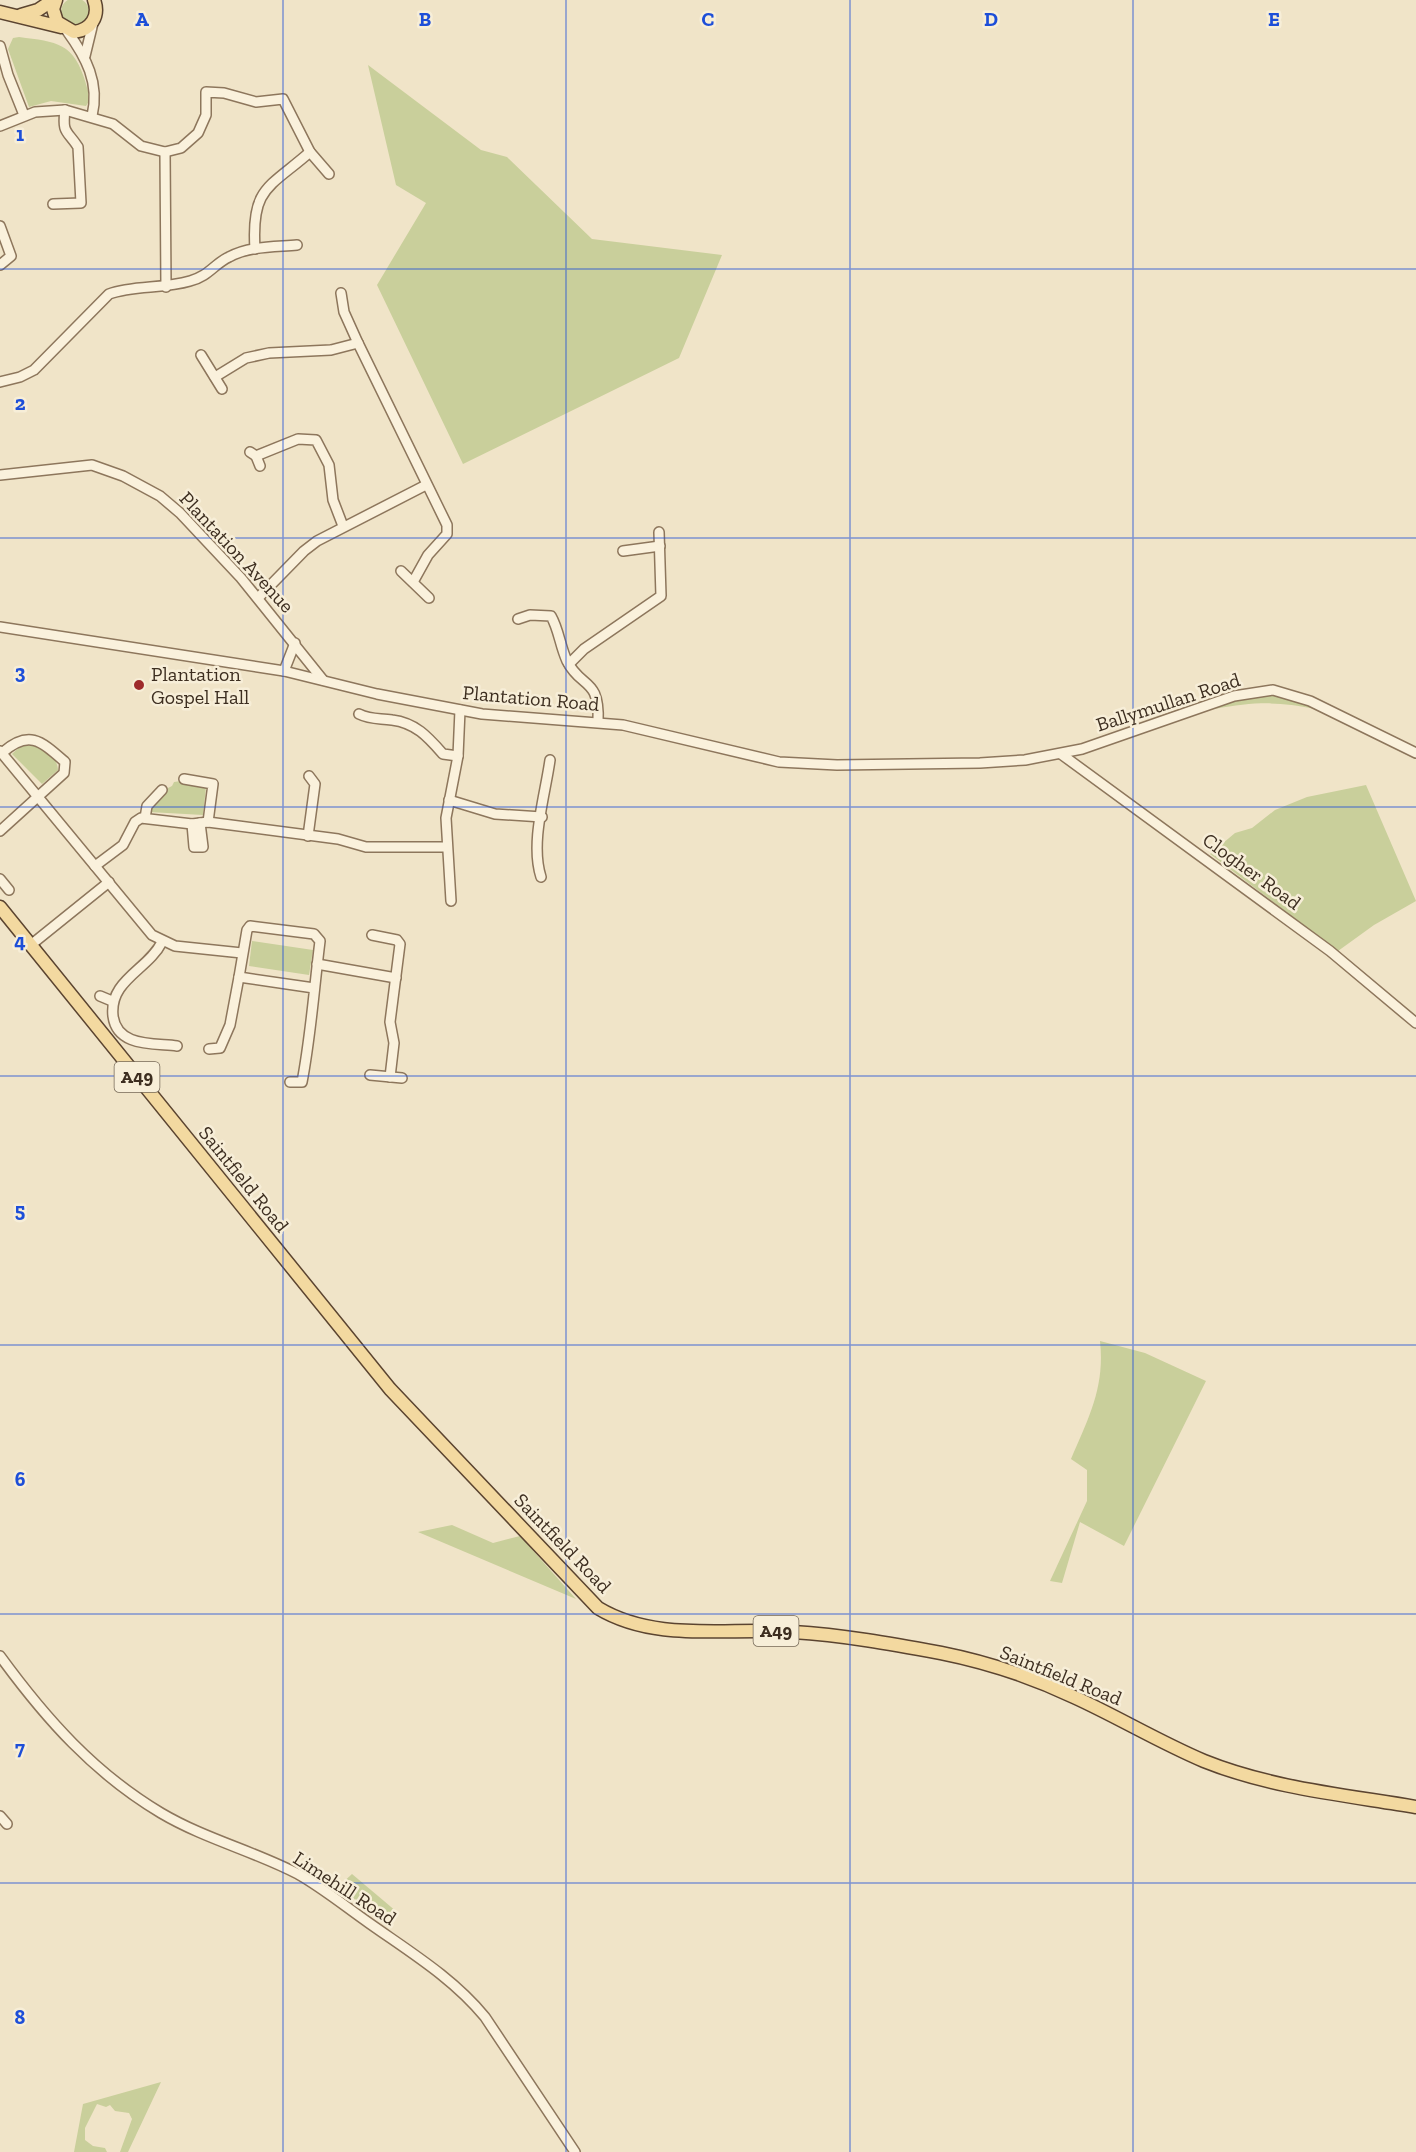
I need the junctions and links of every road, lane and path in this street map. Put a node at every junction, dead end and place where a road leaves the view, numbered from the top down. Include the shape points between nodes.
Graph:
1 (54, 0) edge
2 (96, 3) edge
3 (0, 12) edge
4 (21, 15) junction
5 (93, 23) junction
6 (64, 29) junction
7 (0, 46) edge
8 (85, 56) junction
9 (65, 110) junction
10 (24, 115) junction
11 (93, 116) junction
12 (0, 126) edge
13 (165, 152) junction
14 (310, 152) junction
15 (329, 174) dead end
16 (53, 204) dead end
17 (0, 226) edge
18 (297, 245) dead end
19 (255, 249) junction
20 (0, 266) edge
21 (166, 287) junction
22 (341, 293) dead end
23 (358, 343) junction
24 (201, 355) dead end
25 (215, 377) junction
26 (0, 382) edge
27 (222, 389) dead end
28 (260, 466) dead end
29 (0, 475) edge
30 (426, 485) junction
31 (343, 526) junction
32 (659, 532) dead end
33 (660, 546) junction
34 (623, 551) dead end
35 (401, 572) dead end
36 (413, 582) junction
37 (258, 598) junction
38 (429, 598) dead end
39 (518, 619) dead end
40 (0, 627) edge
41 (295, 643) junction
42 (569, 664) junction
43 (284, 671) junction
44 (323, 680) junction
45 (460, 710) junction
46 (359, 714) dead end
47 (598, 722) junction
48 (1, 752) edge
49 (1416, 753) edge
50 (1061, 754) junction
51 (458, 756) junction
52 (550, 760) dead end
53 (183, 779) dead end
54 (316, 781) dead end
55 (162, 790) dead end
56 (39, 795) junction
57 (449, 800) junction
58 (542, 817) junction
59 (145, 818) junction
60 (200, 823) junction
61 (0, 831) edge
62 (308, 836) junction
63 (446, 848) junction
64 (95, 867) junction
65 (541, 877) dead end
66 (0, 879) edge
67 (109, 882) junction
68 (9, 890) dead end
69 (451, 901) dead end
70 (0, 908) edge
71 (372, 935) dead end
72 (162, 942) junction
73 (32, 945) junction
74 (242, 952) junction
75 (317, 964) junction
76 (239, 977) junction
77 (396, 978) junction
78 (314, 988) junction
79 (100, 996) dead end
80 (112, 1001) junction
81 (1416, 1023) edge
82 (177, 1046) dead end
83 (209, 1049) dead end
84 (370, 1075) dead end
85 (390, 1077) junction
86 (402, 1077) dead end
87 (290, 1082) dead end
88 (0, 1656) edge
89 (1416, 1807) edge
90 (0, 1816) edge
91 (7, 1824) dead end
92 (574, 2152) edge

1 - 4 main road
1 - 6 main road via 54,16
2 - 5 main road
3 - 4 main road
4 - 6 main road
5 - 6 main road via 80,31
5 - 8 street
6 - 8 street
7 - 10 street
8 - 11 street via 96,100
9 - 10 street
9 - 11 street
9 - 16 street via 64,128 78,147 81,203
10 - 12 street
11 - 13 street via 113,124 141,146
13 - 14 street via 181,148 198,133 206,115 206,92 256,102 283,99
13 - 21 street
14 - 15 street
14 - 19 street via 267,185 253,225
17 - 20 street via 11,256
18 - 19 street
19 - 21 street via 227,257 205,277
21 - 26 street via 109,294 34,370
22 - 23 street via 344,312
23 - 25 street via 331,350 246,358
23 - 30 street
24 - 25 street
25 - 27 street
28 - 31 street via 253,454 298,439 316,440 329,465 333,500
29 - 37 street, Plantation Avenue via 83,464 120,474 171,505
30 - 31 street
30 - 36 street via 447,525 447,534 428,555
31 - 37 street via 304,550
32 - 33 street
33 - 34 street
33 - 42 street via 661,596 584,649
35 - 36 street
36 - 38 street
37 - 41 street, Plantation Avenue
39 - 42 street via 551,616
40 - 43 street, Plantation Road
41 - 43 street
41 - 44 street, Plantation Avenue
42 - 47 street via 594,692
43 - 44 street, Plantation Road
44 - 45 street, Plantation Road
45 - 47 street, Plantation Road
45 - 51 street
46 - 51 street via 421,729 443,754
47 - 50 street, Plantation Road via 759,759 809,765 980,763
48 - 56 street
48 - 56 street via 16,741 27,739 46,745 65,762 63,773
49 - 50 street, Ballymullan Road via 1310,701 1273,690 1234,696 1143,730
50 - 81 street, Clogher Road via 1330,951
51 - 57 street
52 - 58 street
53 - 60 street via 213,784
54 - 62 street
55 - 59 street via 147,806
56 - 61 street
56 - 64 street
57 - 58 street via 495,814
57 - 63 street
58 - 65 street via 536,841
59 - 60 street
59 - 64 street via 135,822 123,845
60 - 62 street
62 - 63 street via 366,847
63 - 69 street via 445,887
64 - 67 street
66 - 68 street
67 - 72 street
67 - 73 street
70 - 73 main road, Saintfield Road / A49
71 - 77 street via 400,944
72 - 74 street
72 - 80 street
73 - 89 main road, Saintfield Road / A49 via 390,1389 598,1608 618,1620 662,1629 826,1634 945,1654 1063,1692 1234,1772 1270,1782
74 - 75 street via 250,926 314,934 320,941
74 - 76 street
75 - 77 street
75 - 78 street
76 - 78 street
76 - 83 street via 223,1052
77 - 85 street via 390,1022 394,1043
78 - 87 street via 305,1085
79 - 80 street
80 - 82 street via 119,1034 129,1040
84 - 85 street
85 - 86 street
88 - 92 street, Limehill Road via 66,1740 160,1813 207,1838 298,1874 470,1998
90 - 91 street

